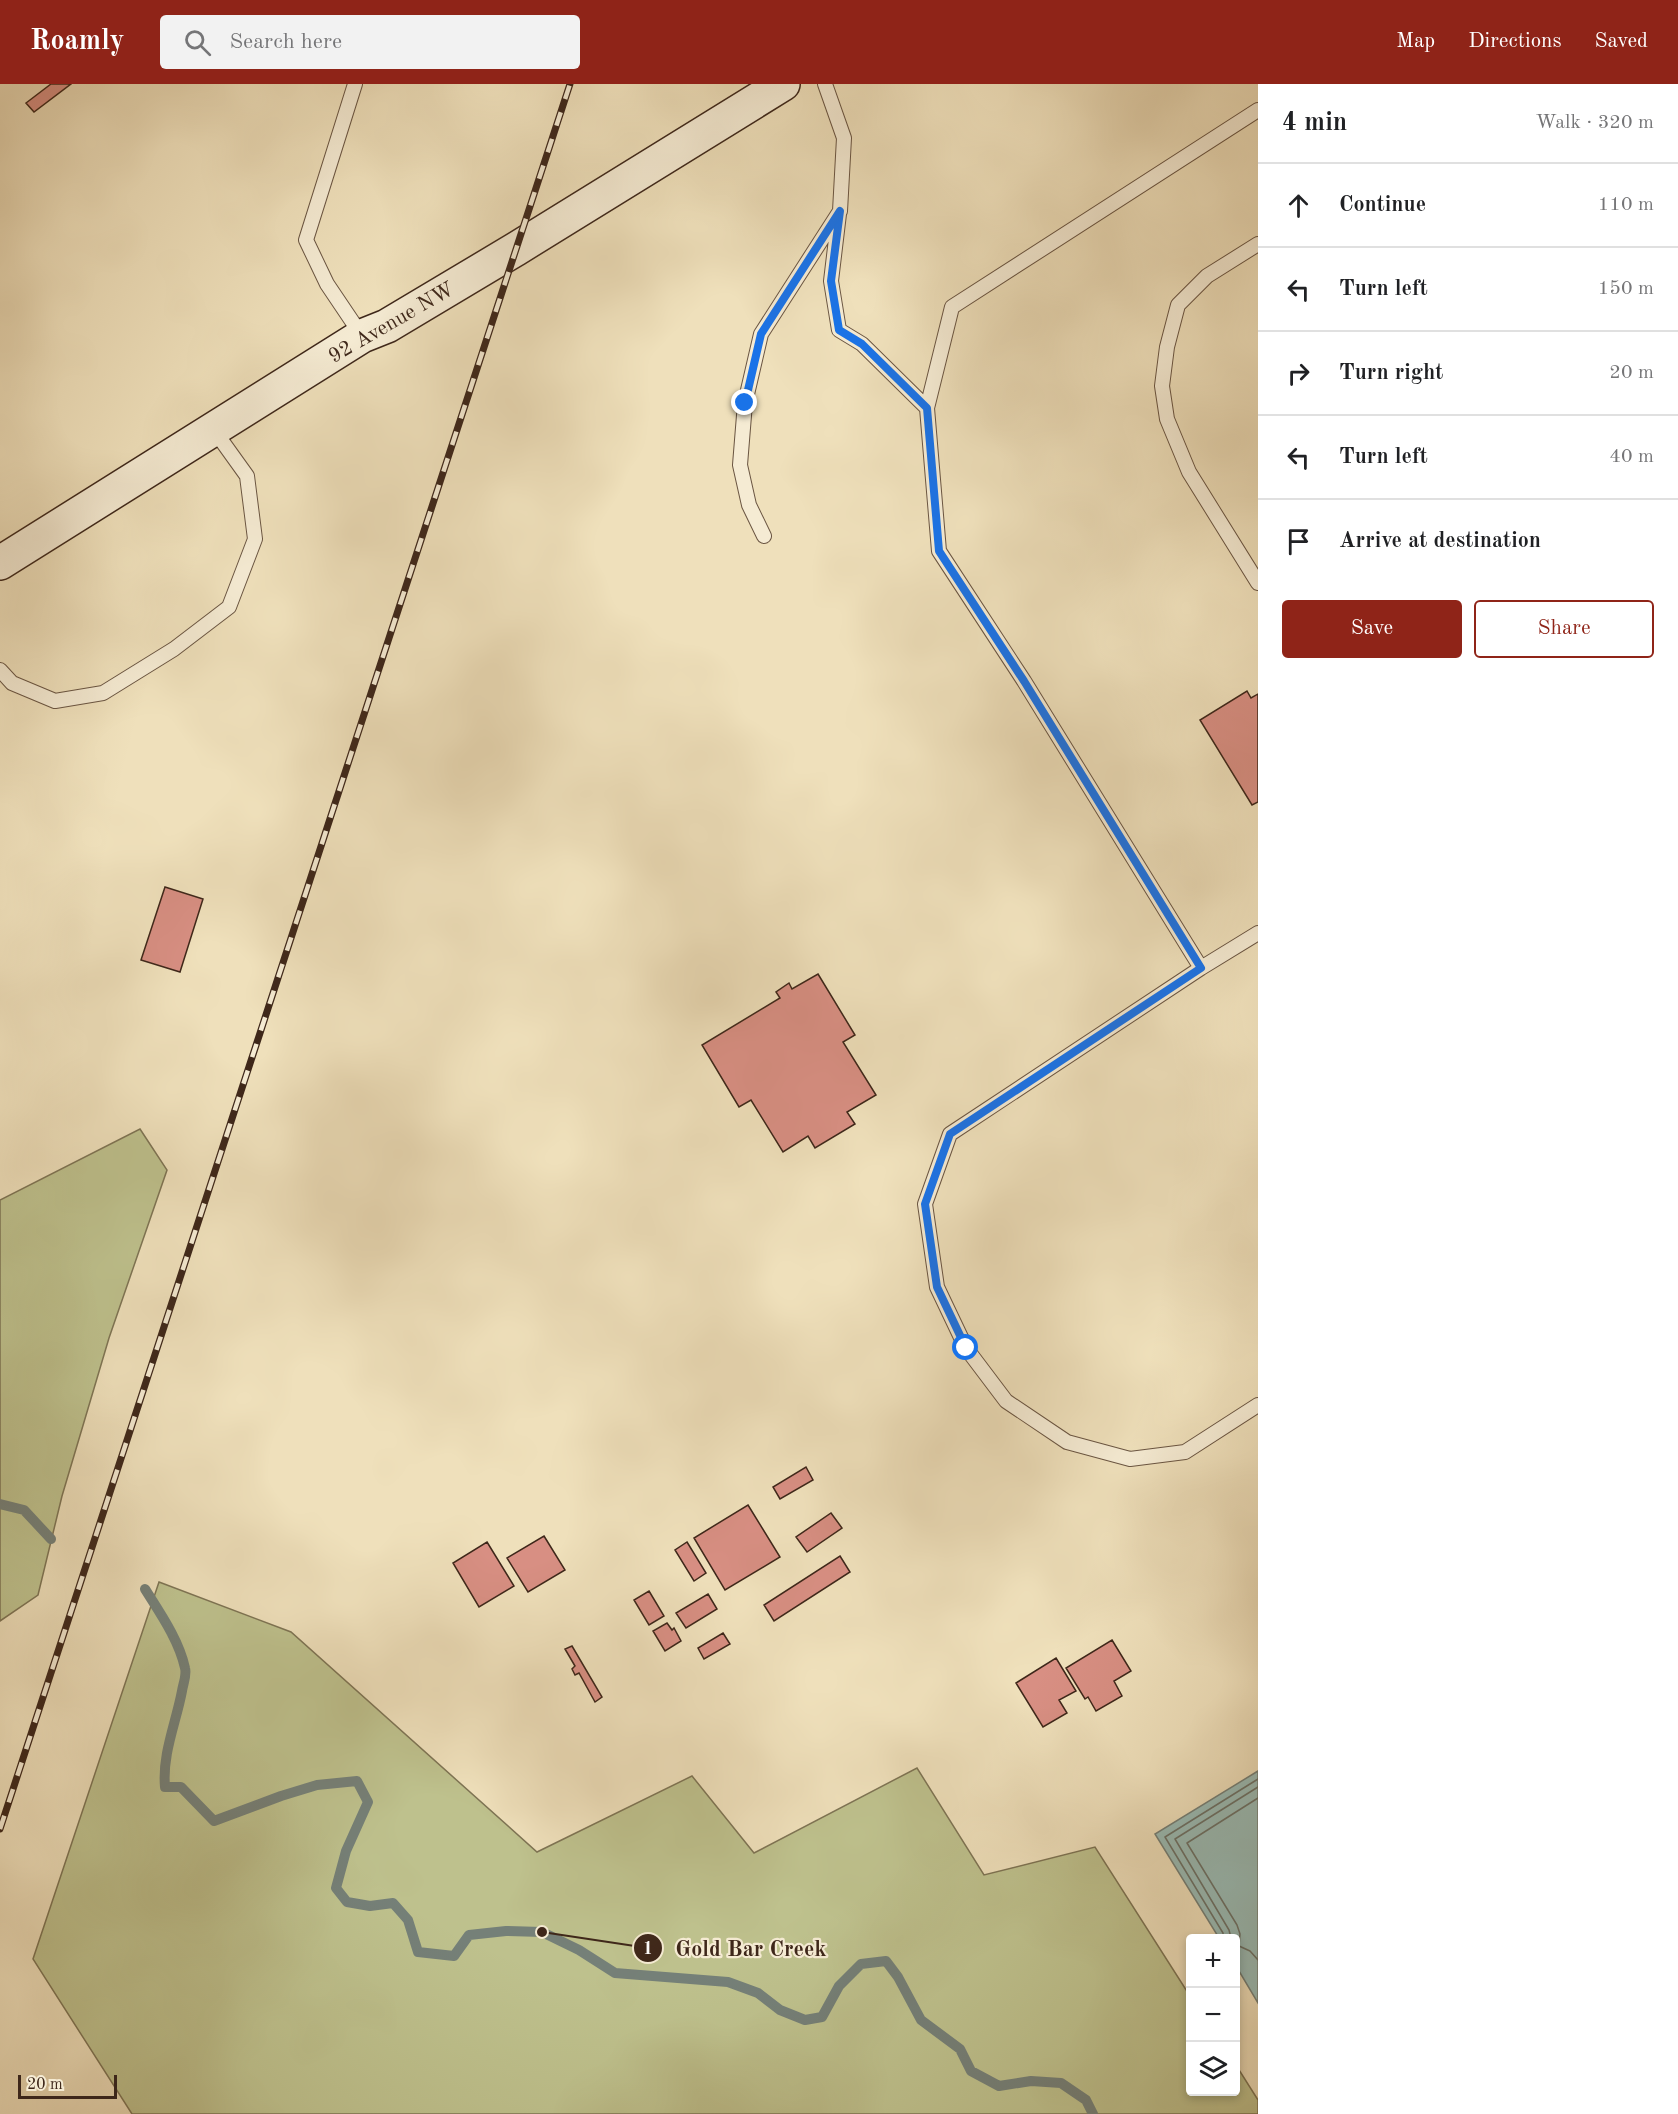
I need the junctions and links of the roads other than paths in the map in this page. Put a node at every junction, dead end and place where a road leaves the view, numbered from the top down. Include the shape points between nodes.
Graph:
1 (355, 84) edge
2 (783, 84) edge
3 (825, 84) edge
4 (1258, 110) edge
5 (840, 211) junction
6 (1258, 244) edge
7 (362, 336) junction
8 (927, 408) junction
9 (214, 430) junction
10 (764, 536) dead end
11 (0, 563) edge
12 (1258, 583) edge
13 (0, 670) edge
14 (1258, 933) edge
15 (1201, 968) junction
16 (1258, 1406) edge

1 - 7 lane via 306,240 327,284
2 - 7 main road, 92 Avenue NW via 516,249 387,326
3 - 5 lane via 844,138
4 - 8 lane via 952,307
5 - 8 lane via 831,281 839,330 862,344
5 - 10 lane via 761,334 758,346 745,403 740,465 749,505
6 - 12 lane via 1207,276 1178,305 1162,386 1167,419 1190,472
7 - 9 main road, 92 Avenue NW
8 - 15 lane via 939,551
9 - 11 main road, 92 Avenue NW
9 - 13 lane via 247,476 255,539 229,607 174,649 103,693 55,701 12,683
14 - 15 lane
15 - 16 lane via 950,1134 925,1204 937,1287 966,1348 1006,1401 1067,1442 1130,1460 1185,1452

